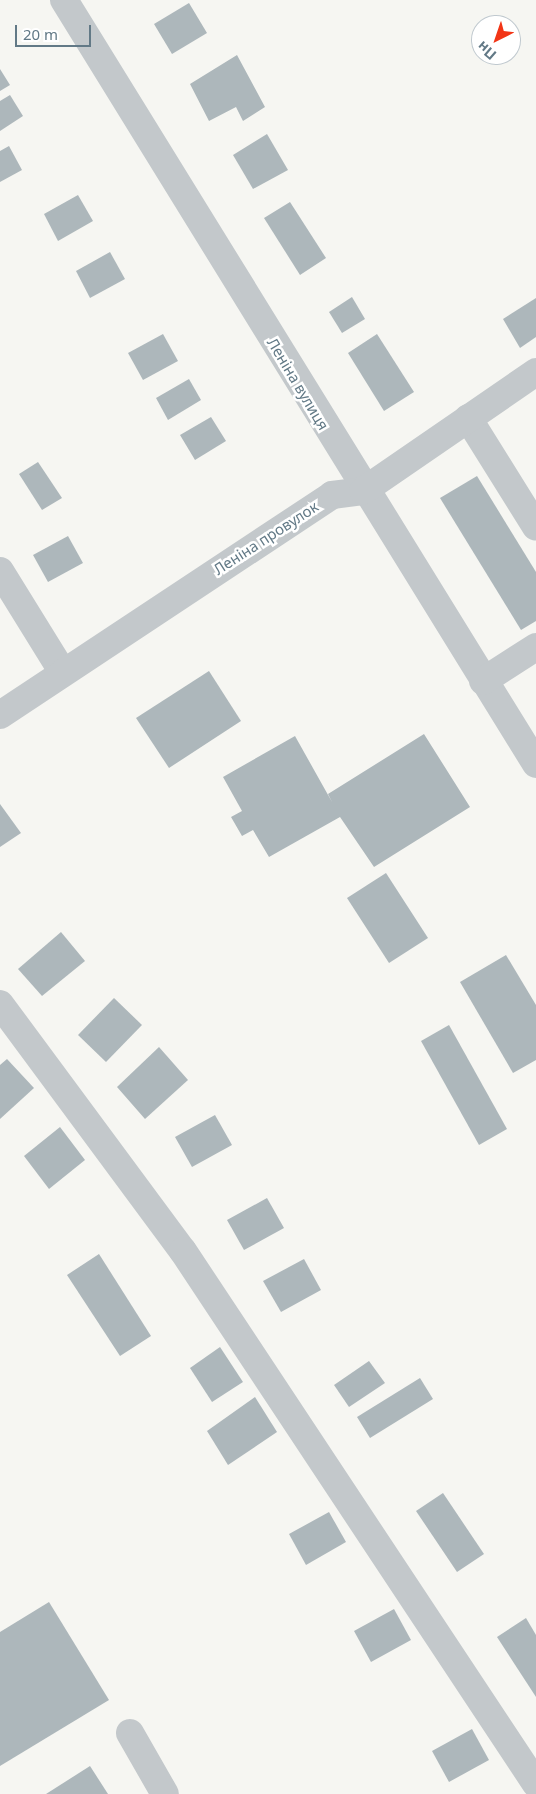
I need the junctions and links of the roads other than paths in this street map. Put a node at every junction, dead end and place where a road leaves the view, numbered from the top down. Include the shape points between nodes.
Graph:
1 (64, 0) edge
2 (536, 372) edge
3 (468, 418) junction
4 (363, 491) junction
5 (536, 527) edge
6 (0, 571) edge
7 (536, 647) edge
8 (62, 671) junction
9 (483, 681) junction
10 (0, 715) edge
11 (536, 764) edge
12 (0, 1004) edge
13 (130, 1733) dead end
14 (536, 1784) edge
15 (165, 1794) edge

1 - 4 street, Леніна вулиця
2 - 3 street, Леніна провулок
3 - 4 street, Леніна провулок
3 - 5 street
4 - 8 street, Леніна провулок via 332,494
4 - 9 street, Леніна вулиця
6 - 8 street
7 - 9 street
8 - 10 street, Леніна провулок
9 - 11 street, Леніна вулиця
12 - 14 street via 183,1251
13 - 15 street

